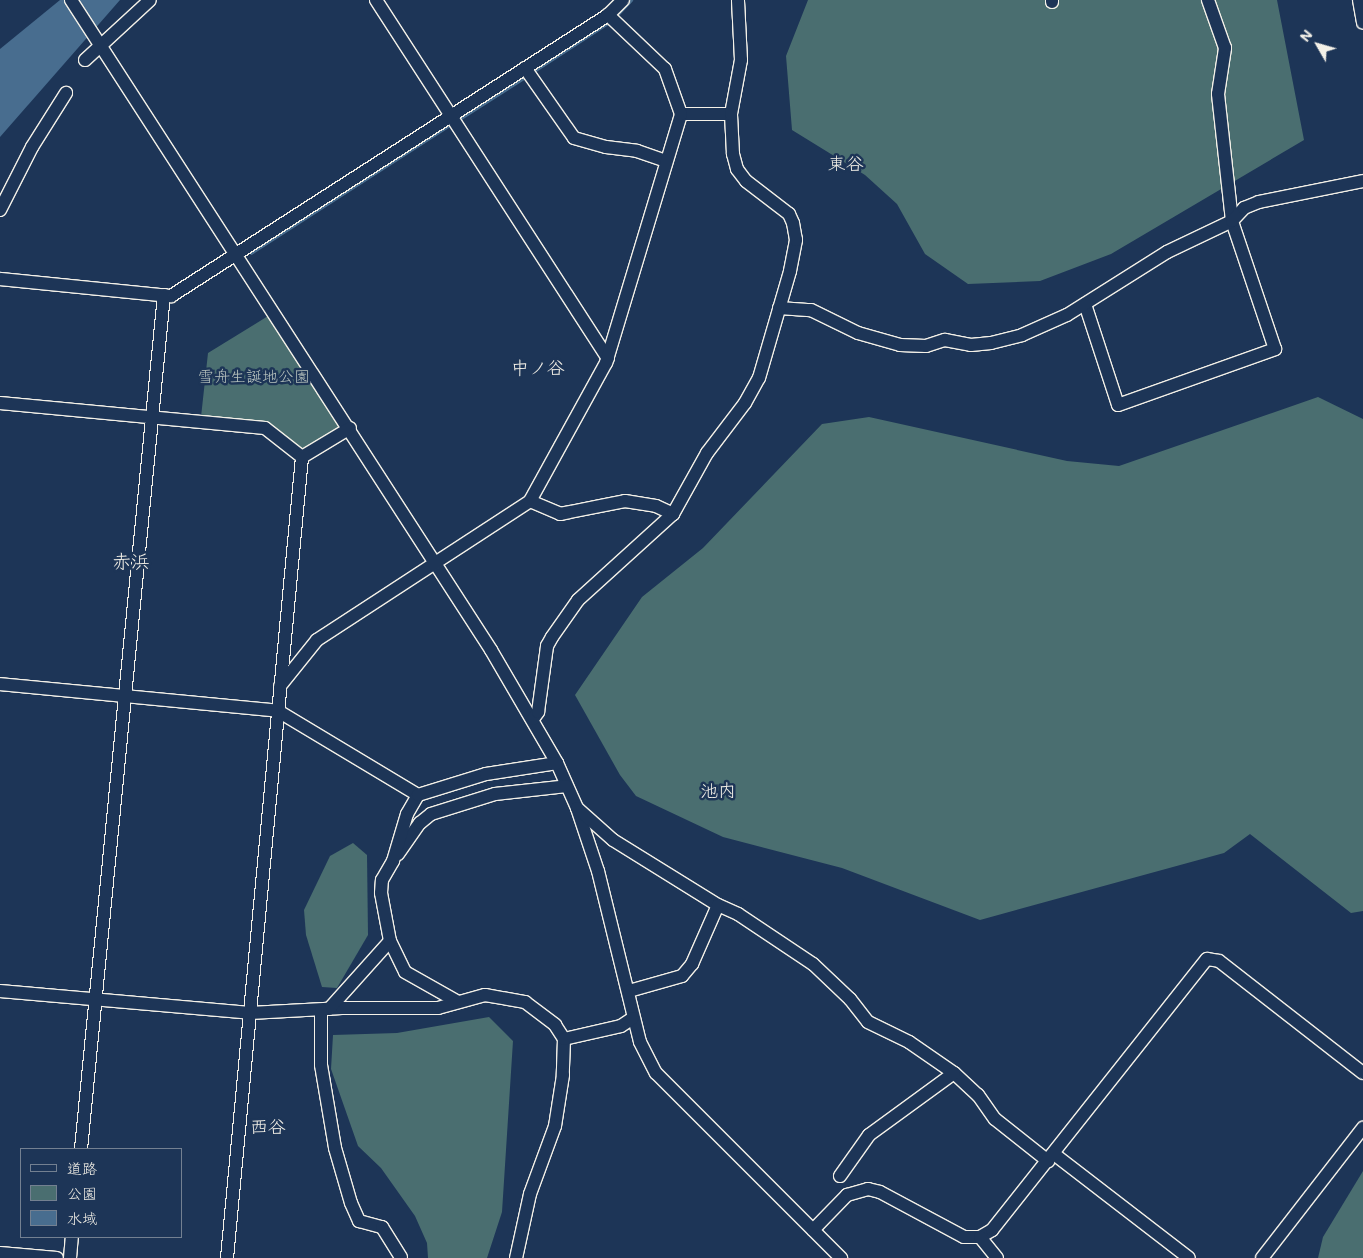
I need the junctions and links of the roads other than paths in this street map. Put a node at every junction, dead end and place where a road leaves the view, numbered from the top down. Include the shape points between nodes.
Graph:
1 (71, 0) edge
2 (150, 0) edge
3 (376, 0) edge
4 (623, 0) edge
5 (738, 0) edge
6 (1208, 0) edge
7 (1359, 0) edge
8 (608, 15) junction
9 (1363, 23) edge
10 (101, 46) junction
11 (85, 60) dead end
12 (527, 72) junction
13 (66, 93) dead end
14 (681, 114) junction
15 (731, 114) junction
16 (450, 116) junction
17 (666, 161) junction
18 (1363, 181) edge
19 (0, 210) edge
20 (1232, 221) junction
21 (237, 254) junction
22 (0, 279) edge
23 (164, 295) junction
24 (1085, 304) junction
25 (779, 308) junction
26 (608, 358) junction
27 (0, 403) edge
28 (152, 416) junction
29 (350, 428) junction
30 (302, 457) junction
31 (530, 501) junction
32 (673, 514) junction
33 (434, 561) junction
34 (0, 684) edge
35 (280, 686) junction
36 (124, 696) junction
37 (278, 711) junction
38 (533, 720) junction
39 (557, 763) junction
40 (567, 786) junction
41 (418, 795) junction
42 (577, 808) junction
43 (394, 861) junction
44 (718, 905) junction
45 (390, 941) junction
46 (0, 991) edge
47 (629, 991) junction
48 (97, 1000) junction
49 (458, 1002) junction
50 (325, 1010) junction
51 (250, 1014) junction
52 (634, 1018) junction
53 (564, 1039) junction
54 (954, 1073) junction
55 (1363, 1073) edge
56 (1363, 1128) edge
57 (81, 1148) edge
58 (1051, 1158) junction
59 (840, 1176) dead end
60 (813, 1230) junction
61 (980, 1237) junction
62 (72, 1238) edge
63 (0, 1253) edge
64 (57, 1258) edge
65 (70, 1258) edge
66 (227, 1258) edge
67 (401, 1258) edge
68 (516, 1258) edge
69 (841, 1258) edge
70 (997, 1258) edge
71 (1189, 1258) edge
72 (1262, 1258) edge

1 - 10 street
2 - 10 street via 129,16
3 - 16 street
4 - 8 street
5 - 15 street via 741,71
6 - 20 street via 1225,48 1218,94
7 - 9 street
8 - 12 street
8 - 14 street via 665,69
10 - 11 street
10 - 21 street
12 - 16 street
12 - 17 street via 574,138 606,147 638,150
13 - 19 street via 32,146
14 - 15 street
14 - 17 street
15 - 25 street via 737,169 753,187 789,214 796,231 790,270
16 - 21 street
16 - 26 street
17 - 26 street
18 - 20 street via 1259,202 1244,208
20 - 24 street via 1167,252
20 - 24 street via 1275,349 1118,405
21 - 23 street via 171,296
21 - 29 street
22 - 23 street
23 - 28 street
24 - 25 street via 1022,335 980,345 945,340 926,346 900,345 858,333 811,310
25 - 32 street via 759,378 745,403 707,454
26 - 31 street
27 - 28 street
28 - 30 street via 265,428
28 - 36 street
29 - 30 street
29 - 33 street
30 - 35 street
31 - 32 street via 560,514 625,501 656,506
31 - 33 street
32 - 38 street via 578,600 552,637 547,646 538,712
33 - 35 street via 317,640
33 - 38 street
34 - 36 street
35 - 37 street
36 - 37 street
36 - 48 street
37 - 41 street
37 - 51 street
38 - 39 street
39 - 40 street
39 - 41 street via 486,774
40 - 42 street
40 - 43 street via 496,794 432,814 420,823
41 - 43 street via 406,814
42 - 44 street via 613,840
42 - 47 street via 598,871
43 - 45 street via 382,880 381,893
44 - 47 street via 692,964 682,976
44 - 54 street via 738,914 813,964 850,999 868,1022 909,1042
45 - 49 street via 405,972
45 - 50 street
46 - 48 street
47 - 52 street
48 - 51 street
48 - 57 street
49 - 50 street via 438,1008 409,1010
49 - 53 street via 485,995 511,997 538,1011 555,1025
50 - 51 street
50 - 67 street via 321,1065 334,1148 359,1221 382,1227
51 - 66 street
52 - 53 street via 621,1026
52 - 60 street via 640,1042 656,1073
53 - 68 street via 560,1106 530,1194
54 - 58 street via 978,1095 995,1119
54 - 59 street via 869,1135
55 - 58 street via 1219,961 1207,959
56 - 72 street
58 - 61 street via 1000,1222
58 - 71 street
60 - 61 street via 847,1195 868,1189 880,1192 951,1232 964,1237
60 - 69 street
61 - 70 street via 987,1250
62 - 65 street
63 - 64 street

